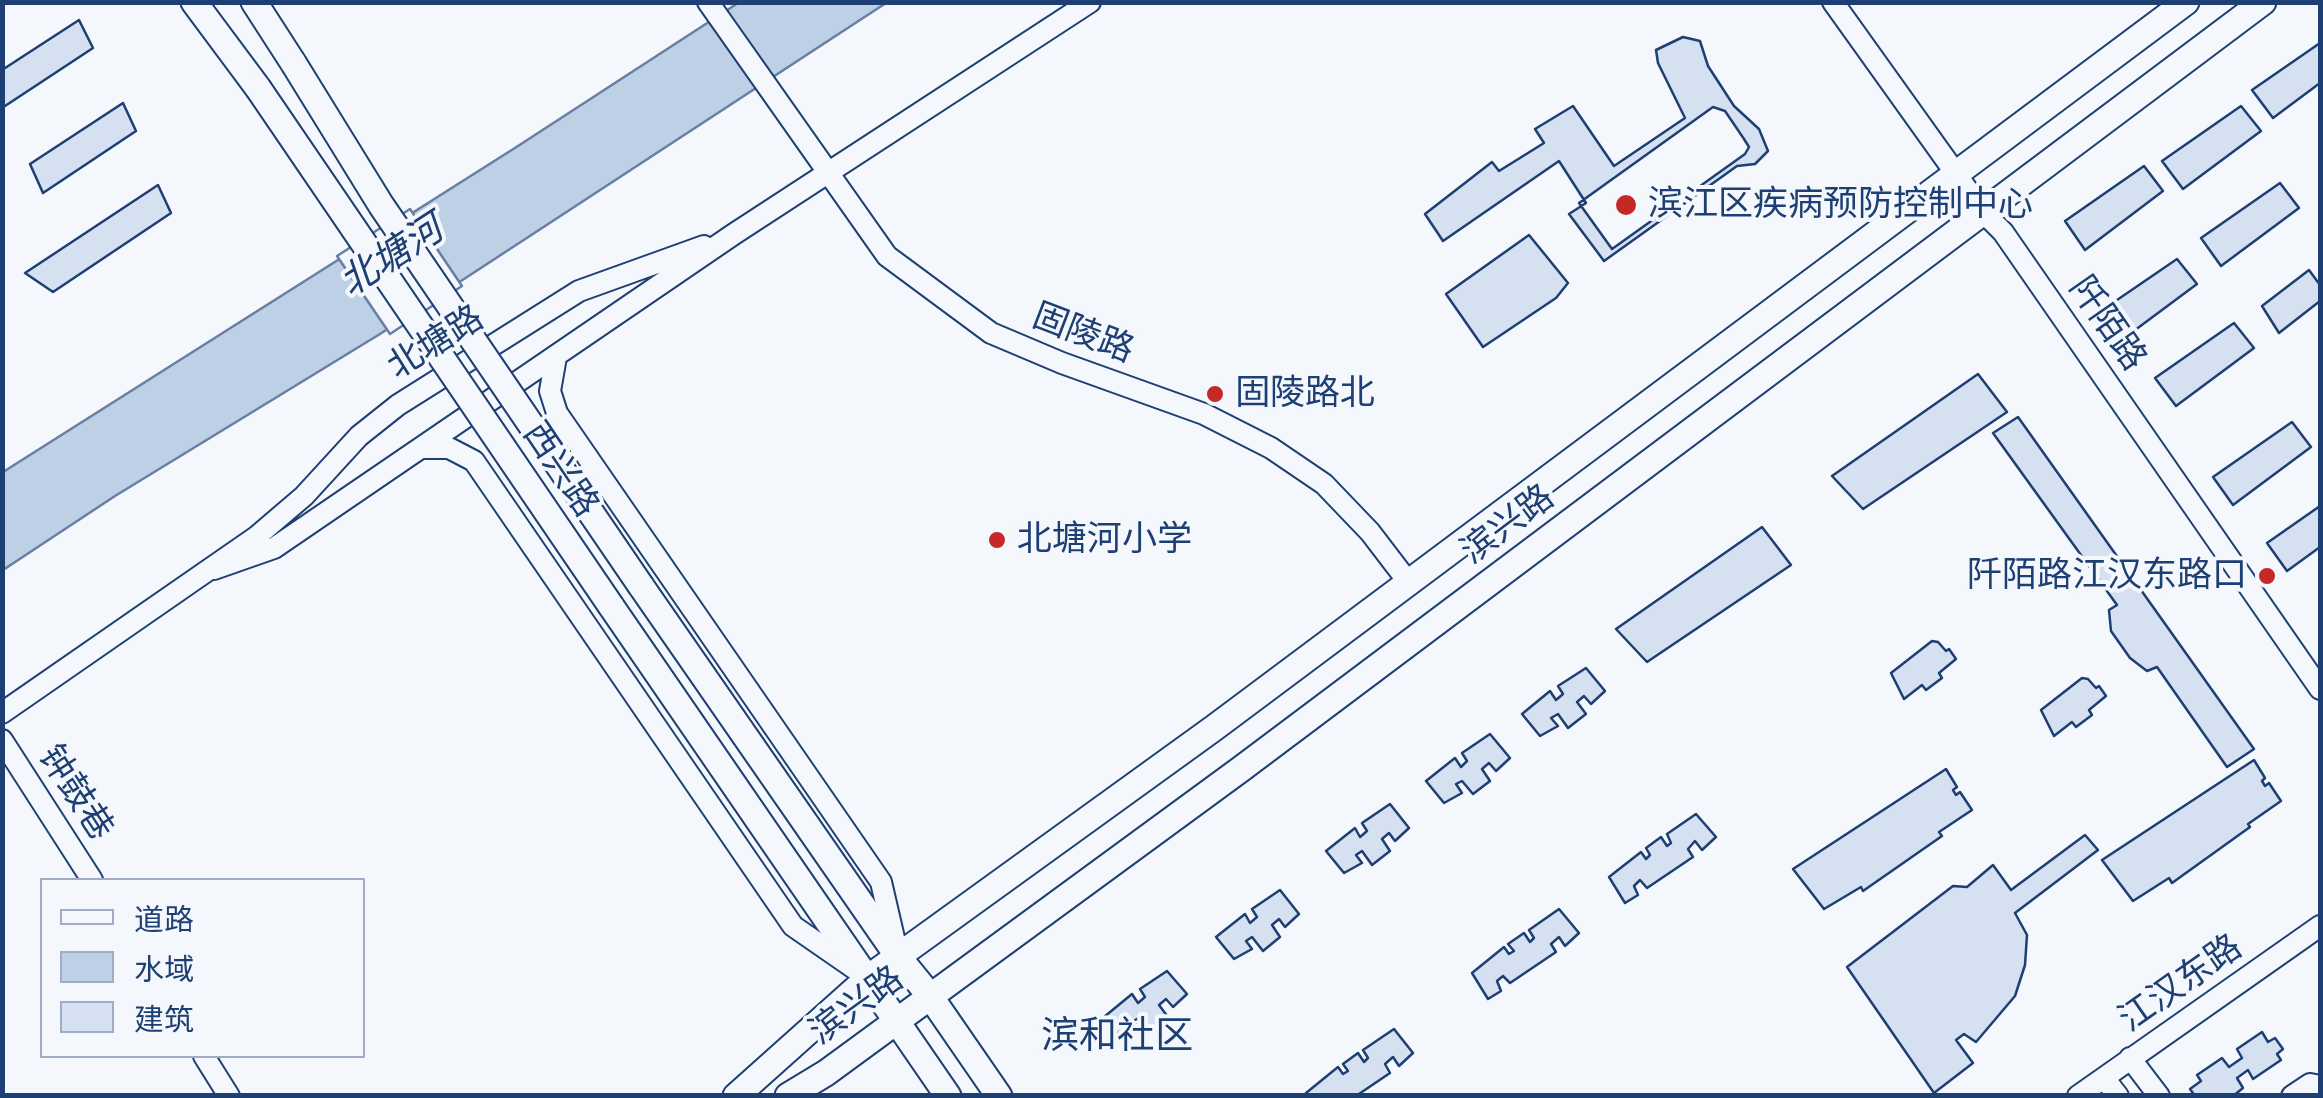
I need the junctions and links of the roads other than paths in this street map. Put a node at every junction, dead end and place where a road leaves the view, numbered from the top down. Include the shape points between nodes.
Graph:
1 (194, 2) edge
2 (254, 2) edge
3 (708, 2) edge
4 (1090, 2) edge
5 (1833, 2) edge
6 (2186, 2) edge
7 (2263, 2) edge
8 (828, 175) junction
9 (1958, 175) junction
10 (1984, 212) junction
11 (734, 234) junction
12 (556, 357) junction
13 (422, 448) junction
14 (214, 569) junction
15 (1409, 583) junction
16 (2320, 689) edge
17 (2, 713) edge
18 (2, 740) edge
19 (91, 878) edge
20 (2320, 926) edge
21 (899, 958) junction
22 (868, 978) junction
23 (930, 996) junction
24 (895, 1020) junction
25 (205, 1058) edge
26 (2130, 1058) junction
27 (2104, 1078) junction
28 (2320, 1086) edge
29 (230, 1096) edge
30 (736, 1096) edge
31 (788, 1096) edge
32 (948, 1096) edge
33 (999, 1096) edge
34 (2078, 1096) edge
35 (2118, 1096) edge
36 (2158, 1096) edge
37 (2292, 1096) edge

1 - 22 main road, 西兴路, bridge
2 - 21 main road, 西兴路, bridge via 380,205
3 - 8 street, 固陵路
4 - 8 street, 北塘路
5 - 9 street, 阡陌路
6 - 9 main road, 滨兴路
7 - 10 main road, 滨兴路
8 - 11 street, 北塘路
8 - 15 street, 固陵路 via 888,256 991,333 1204,414 1271,448 1324,484
9 - 10 street, 阡陌路
9 - 15 main road, 滨兴路
10 - 16 street, 阡陌路
10 - 23 main road, 滨兴路
11 - 12 street, 北塘路
11 - 14 street, 北塘路 via 579,291 398,405 284,515
12 - 13 street, 北塘路
12 - 21 street, 西兴路 via 550,391 557,414 881,882
13 - 14 street, 北塘路 via 274,548
13 - 22 street, 西兴路 via 449,448 474,461 793,926
14 - 17 street, 北塘路
15 - 21 main road, 滨兴路
18 - 19 street, 钟鼓巷
20 - 26 street, 江汉东路
21 - 22 main road, 滨兴路
21 - 23 main road, 西兴路
22 - 24 main road, 西兴路
22 - 30 main road, 滨兴路
23 - 24 main road, 滨兴路
23 - 33 main road, 西兴路
24 - 31 main road, 滨兴路
24 - 32 main road, 西兴路
25 - 29 street
26 - 27 street, 江汉东路
26 - 36 street
27 - 34 street, 江汉东路
27 - 35 street
28 - 37 street via 2310,1084

